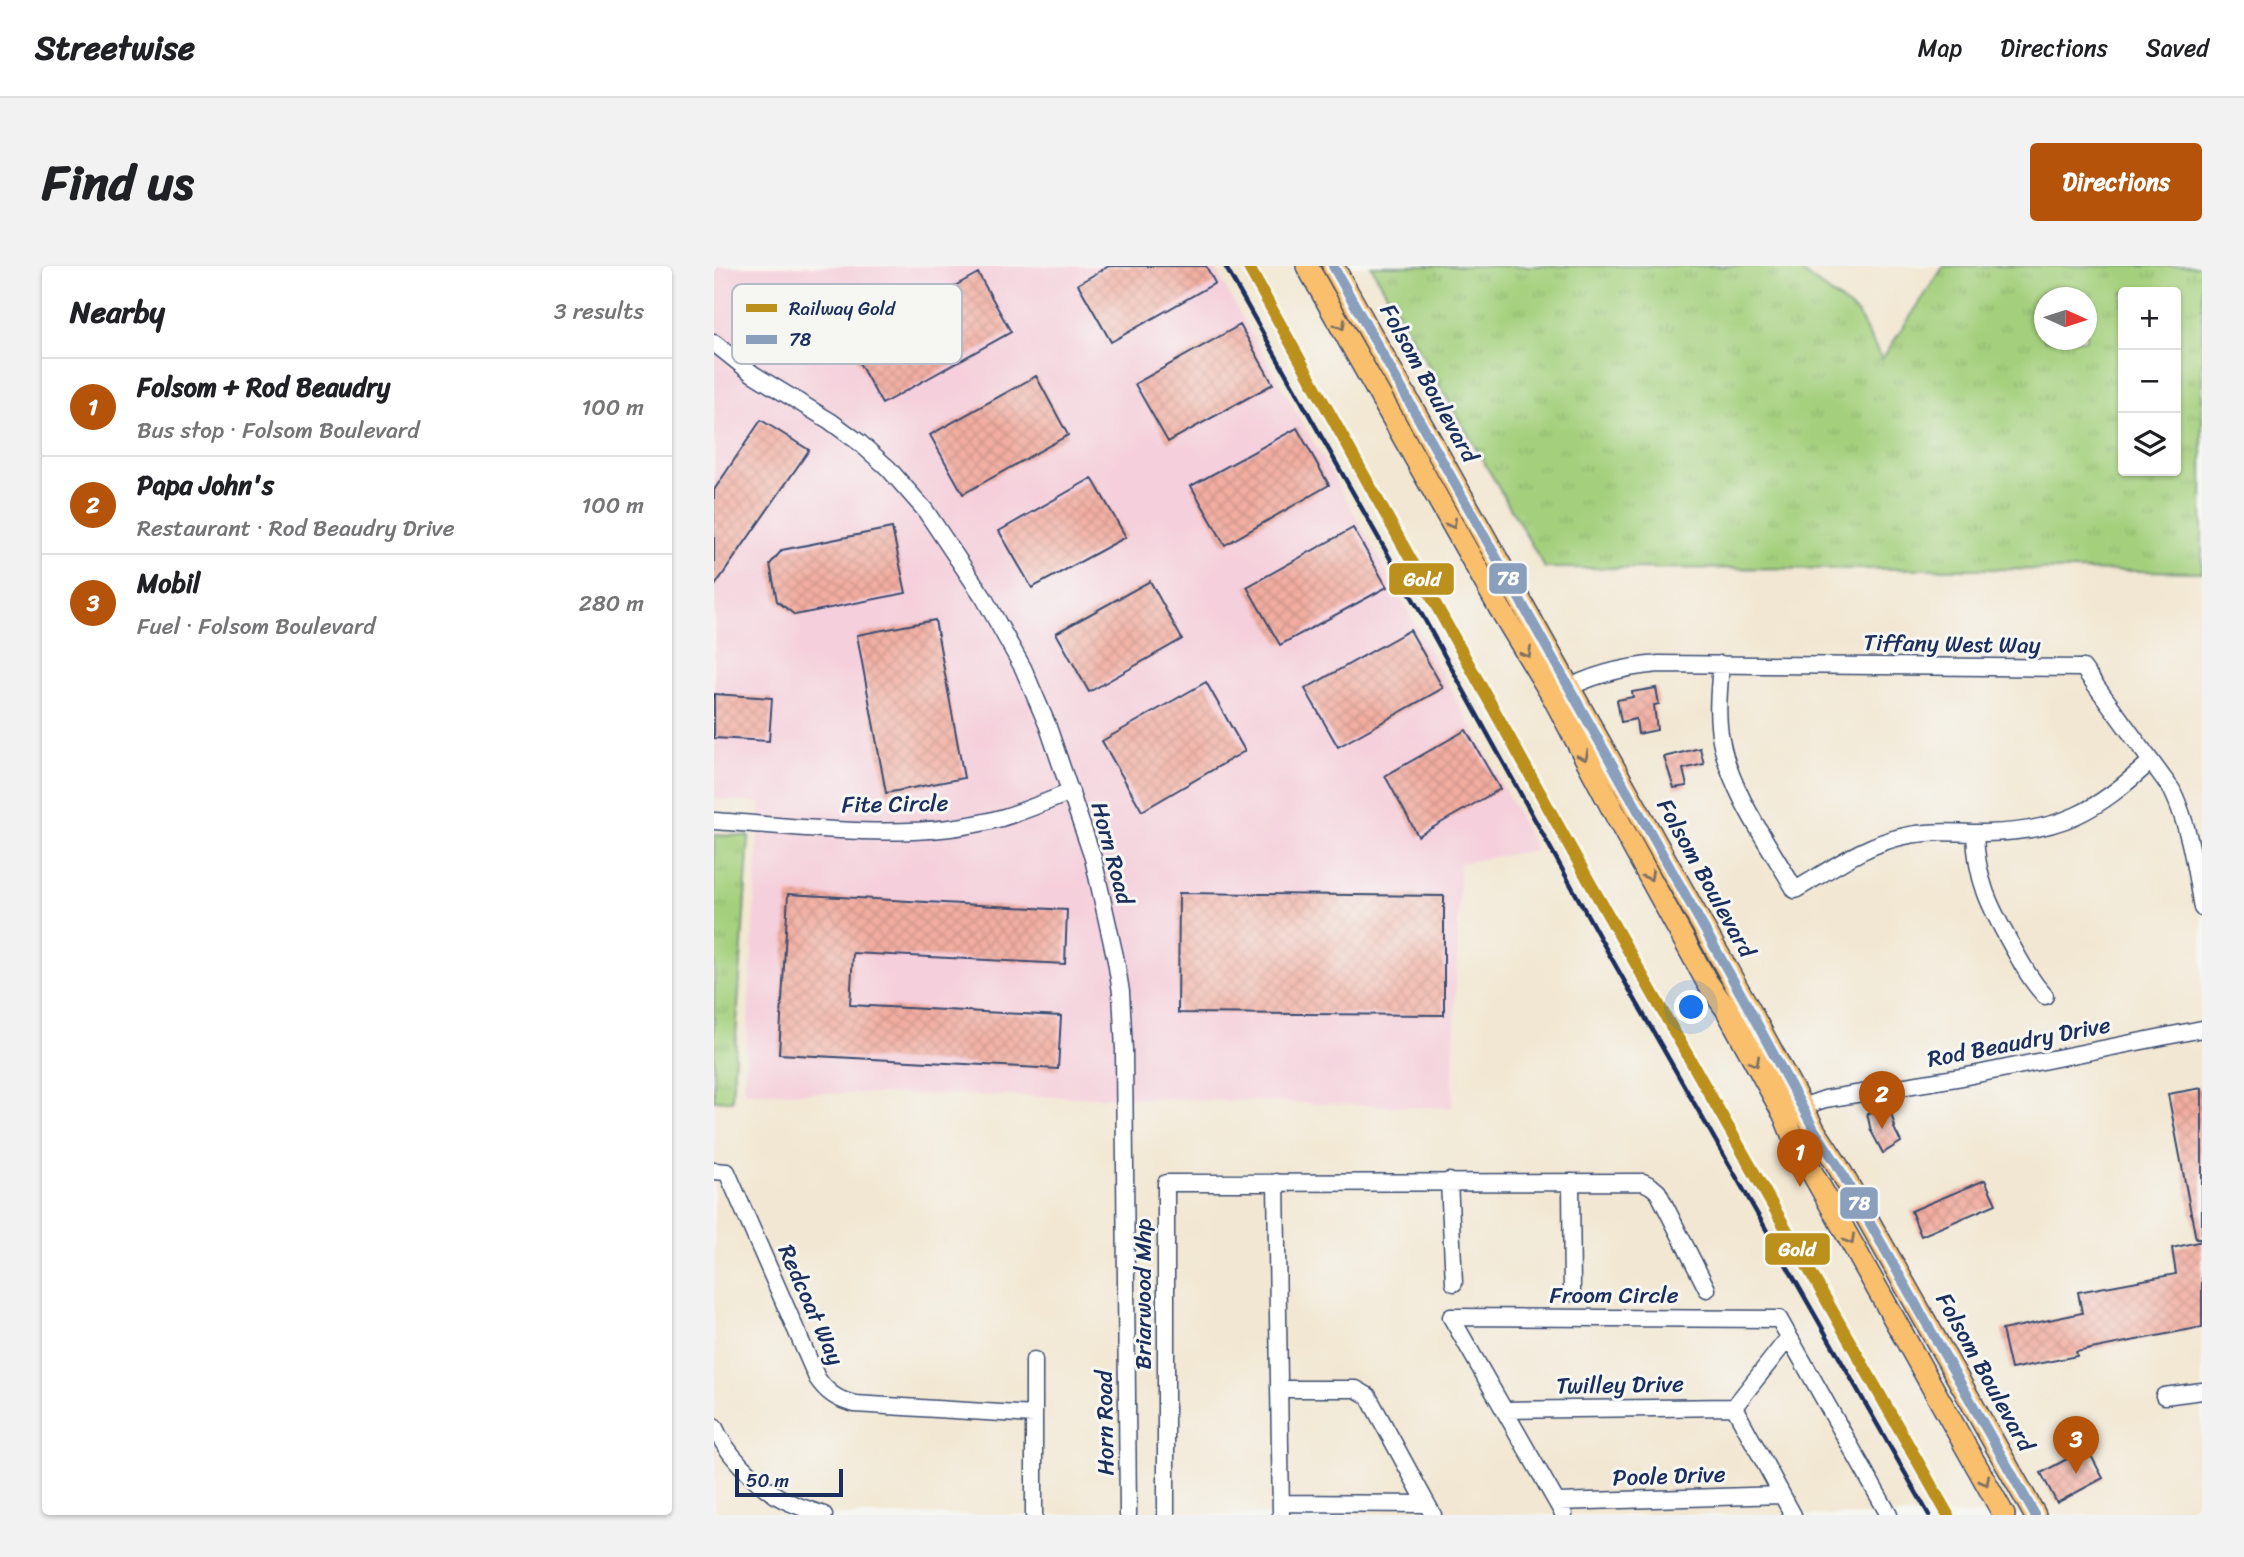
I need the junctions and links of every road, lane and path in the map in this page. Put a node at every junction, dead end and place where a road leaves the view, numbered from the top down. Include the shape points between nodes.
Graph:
1 (1307, 266) edge
2 (1333, 266) edge
3 (714, 343) edge
4 (732, 357) edge
5 (740, 364) edge
6 (1721, 664) junction
7 (1561, 692) junction
8 (2151, 761) junction
9 (1071, 792) junction
10 (714, 821) edge
11 (1975, 833) junction
12 (2202, 908) edge
13 (2045, 996) dead end
14 (2202, 1029) edge
15 (1793, 1110) junction
16 (714, 1171) edge
17 (1449, 1181) junction
18 (1276, 1182) junction
19 (1571, 1182) junction
20 (1454, 1283) dead end
21 (1707, 1289) dead end
22 (1572, 1293) dead end
23 (1789, 1337) junction
24 (1034, 1360) dead end
25 (1932, 1384) junction
26 (1279, 1389) junction
27 (2202, 1391) edge
28 (2164, 1396) dead end
29 (1734, 1407) junction
30 (1505, 1410) junction
31 (1034, 1415) junction
32 (714, 1426) edge
33 (2000, 1454) junction
34 (1782, 1495) junction
35 (1561, 1508) edge
36 (1281, 1509) edge
37 (1430, 1509) edge
38 (824, 1515) edge
39 (1034, 1515) edge
40 (1128, 1515) edge
41 (1166, 1515) edge
42 (1793, 1515) edge
43 (1889, 1515) edge
44 (2004, 1515) edge
45 (2035, 1515) edge

1 -> 7 main road, Folsom Boulevard via 1500,608
2 - 7 main road, Folsom Boulevard
3 - 4 street, Horn Road
5 - 9 street, Horn Road via 860,443 914,496 984,598 1023,668
6 - 7 street, Tiffany West Way via 1636,666 1583,680
6 - 8 street, Tiffany West Way via 2083,668
6 - 11 street via 1720,738 1731,775 1795,890 1885,841 1927,833
7 - 15 main road, Folsom Boulevard
8 - 11 street via 2107,800 2071,819 2013,833
8 - 12 street, Tiffany West Way via 2182,811
9 - 10 street, Fite Circle via 1000,818 928,830
9 - 40 street, Horn Road via 1093,858 1121,992
11 - 13 street via 1979,876 1989,906
14 - 15 street, Rod Beaudry Drive via 1825,1099
15 -> 25 main road, Folsom Boulevard via 1795,1142
15 - 33 main road, Folsom Boulevard via 1815,1131 1836,1163
16 - 31 street, Redcoat Way via 727,1171 817,1378 831,1394 855,1404
17 - 18 street, Briarwood Mhp
17 - 19 street, Briarwood Mhp
17 - 20 street
18 - 26 street
18 - 41 street, Briarwood Mhp via 1166,1183
19 - 21 street, Briarwood Mhp via 1643,1182 1651,1186
19 - 22 street
23 - 29 street
23 - 30 street, Froom Circle via 1779,1319 1451,1317
23 - 43 street, Froom Circle
24 - 31 street
25 - 33 main road via 1948,1392 1976,1438
25 -> 44 main road, Folsom Boulevard
26 - 36 street
26 - 37 street via 1363,1392
27 - 28 street
29 - 30 street, Twilley Drive
29 - 34 street
30 - 35 street, Froom Circle
31 - 39 street
32 - 38 street via 728,1449 776,1496
33 - 45 main road, Folsom Boulevard
34 - 35 street, Poole Drive
34 - 42 street
36 - 37 street

